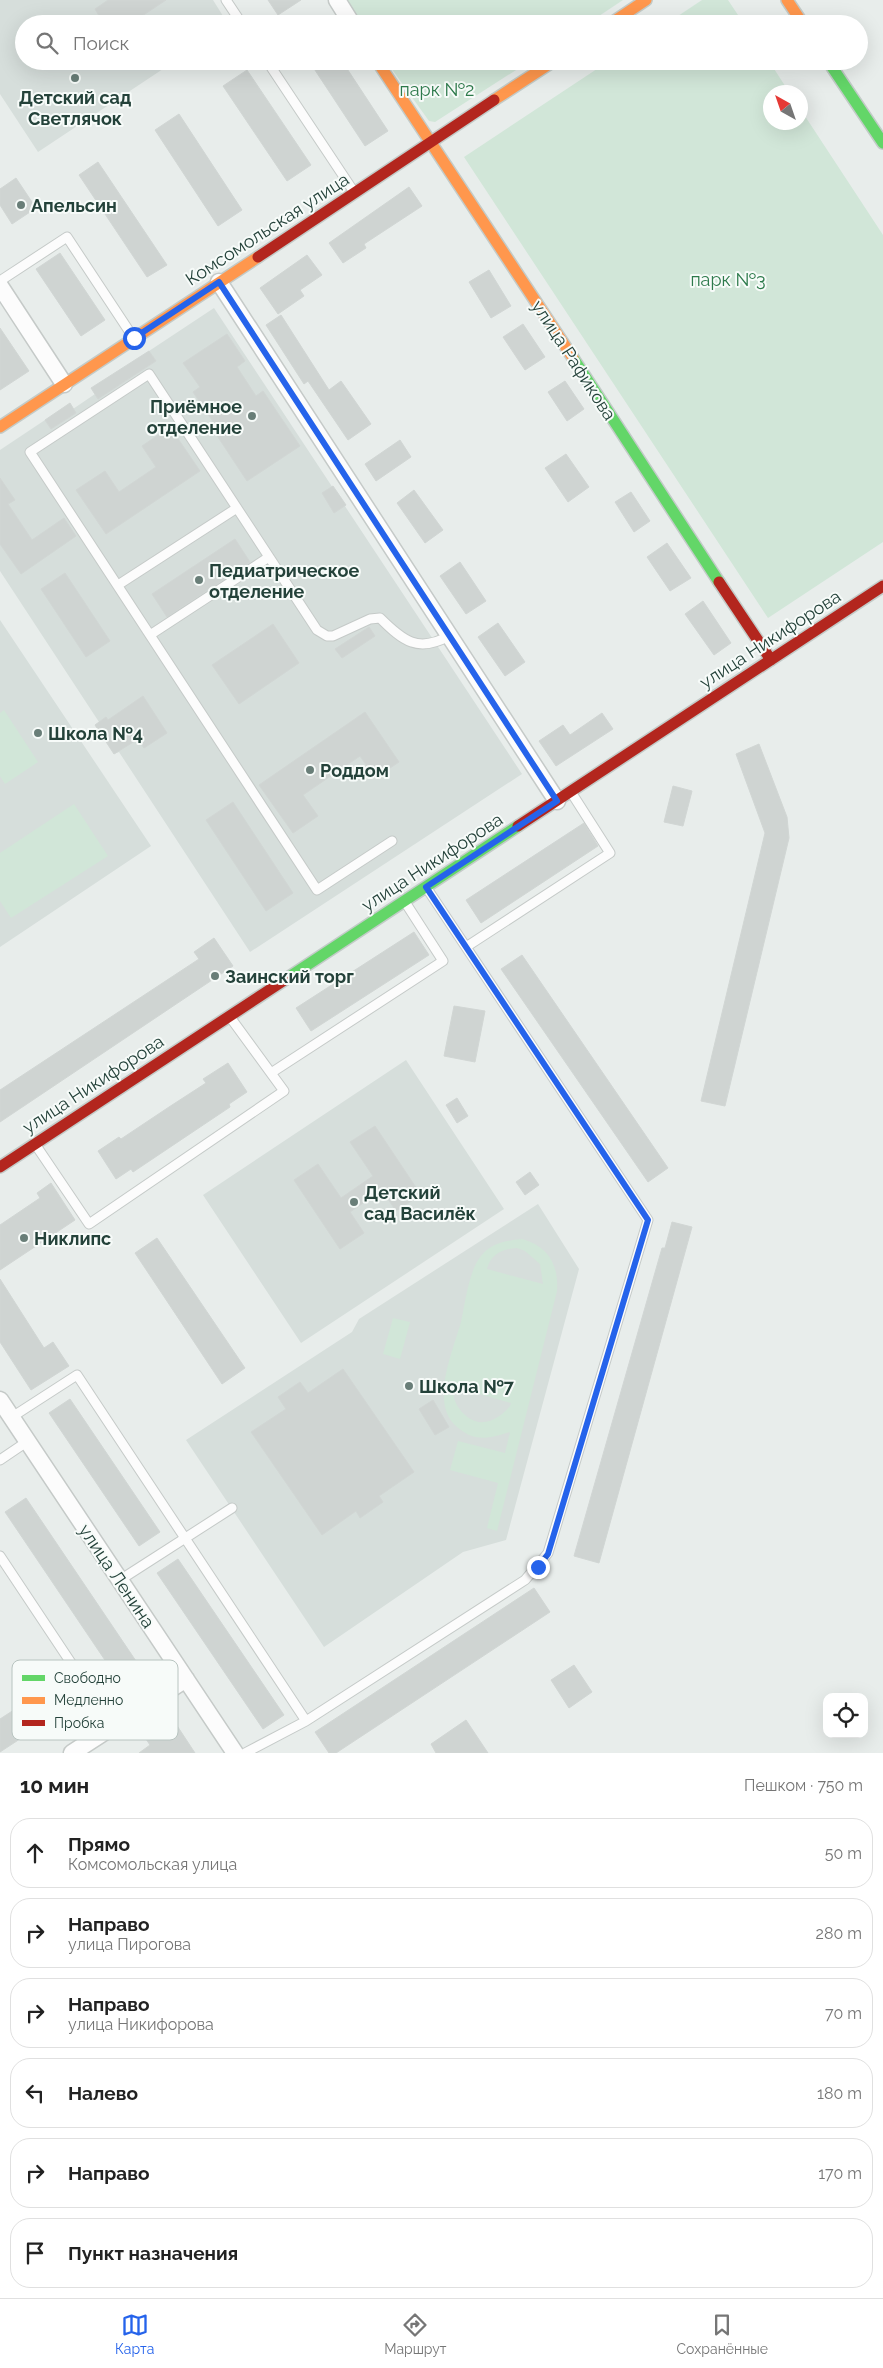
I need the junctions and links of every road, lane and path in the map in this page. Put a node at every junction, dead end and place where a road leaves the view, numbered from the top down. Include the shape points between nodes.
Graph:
1 (226, 0) edge
2 (337, 0) edge
3 (646, 0) edge
4 (787, 0) edge
5 (236, 15) edge
6 (346, 15) edge
7 (624, 15) edge
8 (797, 15) edge
9 (273, 70) edge
10 (383, 70) edge
11 (540, 70) edge
12 (834, 70) edge
13 (431, 142) junction
14 (883, 143) edge
15 (354, 193) junction
16 (0, 281) edge
17 (219, 282) junction
18 (0, 286) edge
19 (134, 338) junction
20 (64, 384) junction
21 (0, 427) edge
22 (237, 508) junction
23 (269, 557) junction
24 (118, 585) junction
25 (883, 586) edge
26 (150, 635) junction
27 (449, 636) junction
28 (771, 660) junction
29 (571, 792) junction
30 (557, 801) junction
31 (392, 841) dead end
32 (426, 887) junction
33 (404, 901) junction
34 (466, 947) junction
35 (229, 1016) junction
36 (271, 1073) junction
37 (35, 1144) junction
38 (0, 1167) edge
39 (0, 1400) edge
40 (12, 1417) junction
41 (28, 1441) junction
42 (0, 1460) edge
43 (232, 1508) dead end
44 (185, 1538) junction
45 (0, 1556) edge
46 (3, 1567) edge
47 (120, 1580) junction
48 (67, 1660) edge
49 (173, 1660) edge
50 (178, 1667) edge
51 (186, 1679) junction
52 (178, 1684) edge
53 (306, 1721) junction
54 (92, 1740) edge
55 (72, 1753) edge
56 (234, 1753) edge
57 (245, 1753) edge

1 - 5 lane
2 - 6 street
3 - 7 street
4 - 8 street
9 - 15 lane
10 - 13 street, улица Рафикова
11 - 13 street, Комсомольская улица
12 - 14 street
13 - 15 street, Комсомольская улица
13 - 28 street, улица Рафикова
15 - 17 street, Комсомольская улица
16 - 19 lane via 67,237
17 - 19 street, Комсомольская улица
17 - 27 street
18 - 20 street
19 - 20 street, Комсомольская улица
20 - 21 street, Комсомольская улица
22 - 23 lane
22 - 24 lane
22 - 24 lane via 149,374 30,452
23 - 26 lane
23 - 27 lane via 316,630 327,636 380,618 403,640 414,644 436,643
24 - 26 lane
25 - 28 street, улица Никифорова
26 - 31 lane via 317,890
27 - 30 street
28 - 29 street, улица Никифорова
29 - 30 street, улица Никифорова
29 - 34 lane via 610,853
30 - 32 street, улица Никифорова
32 - 33 street, улица Никифорова
32 - 34 lane
33 - 35 street, улица Никифорова
33 - 36 lane via 443,961
34 - 53 lane via 648,1220 548,1554 525,1580
35 - 36 lane
35 - 37 street, улица Никифорова
36 - 37 lane via 284,1091 89,1224
37 - 38 street, улица Никифорова
39 - 40 street, улица Ленина
40 - 41 street, улица Ленина
40 - 44 lane via 77,1375
41 - 42 lane
41 - 47 street, улица Ленина
43 - 44 lane
44 - 47 lane
44 - 53 lane
45 - 46 lane
46 - 48 lane
47 - 49 street, улица Ленина
50 - 51 street, улица Ленина
51 - 52 street
51 - 56 street, улица Ленина
53 - 57 lane
54 - 55 street

